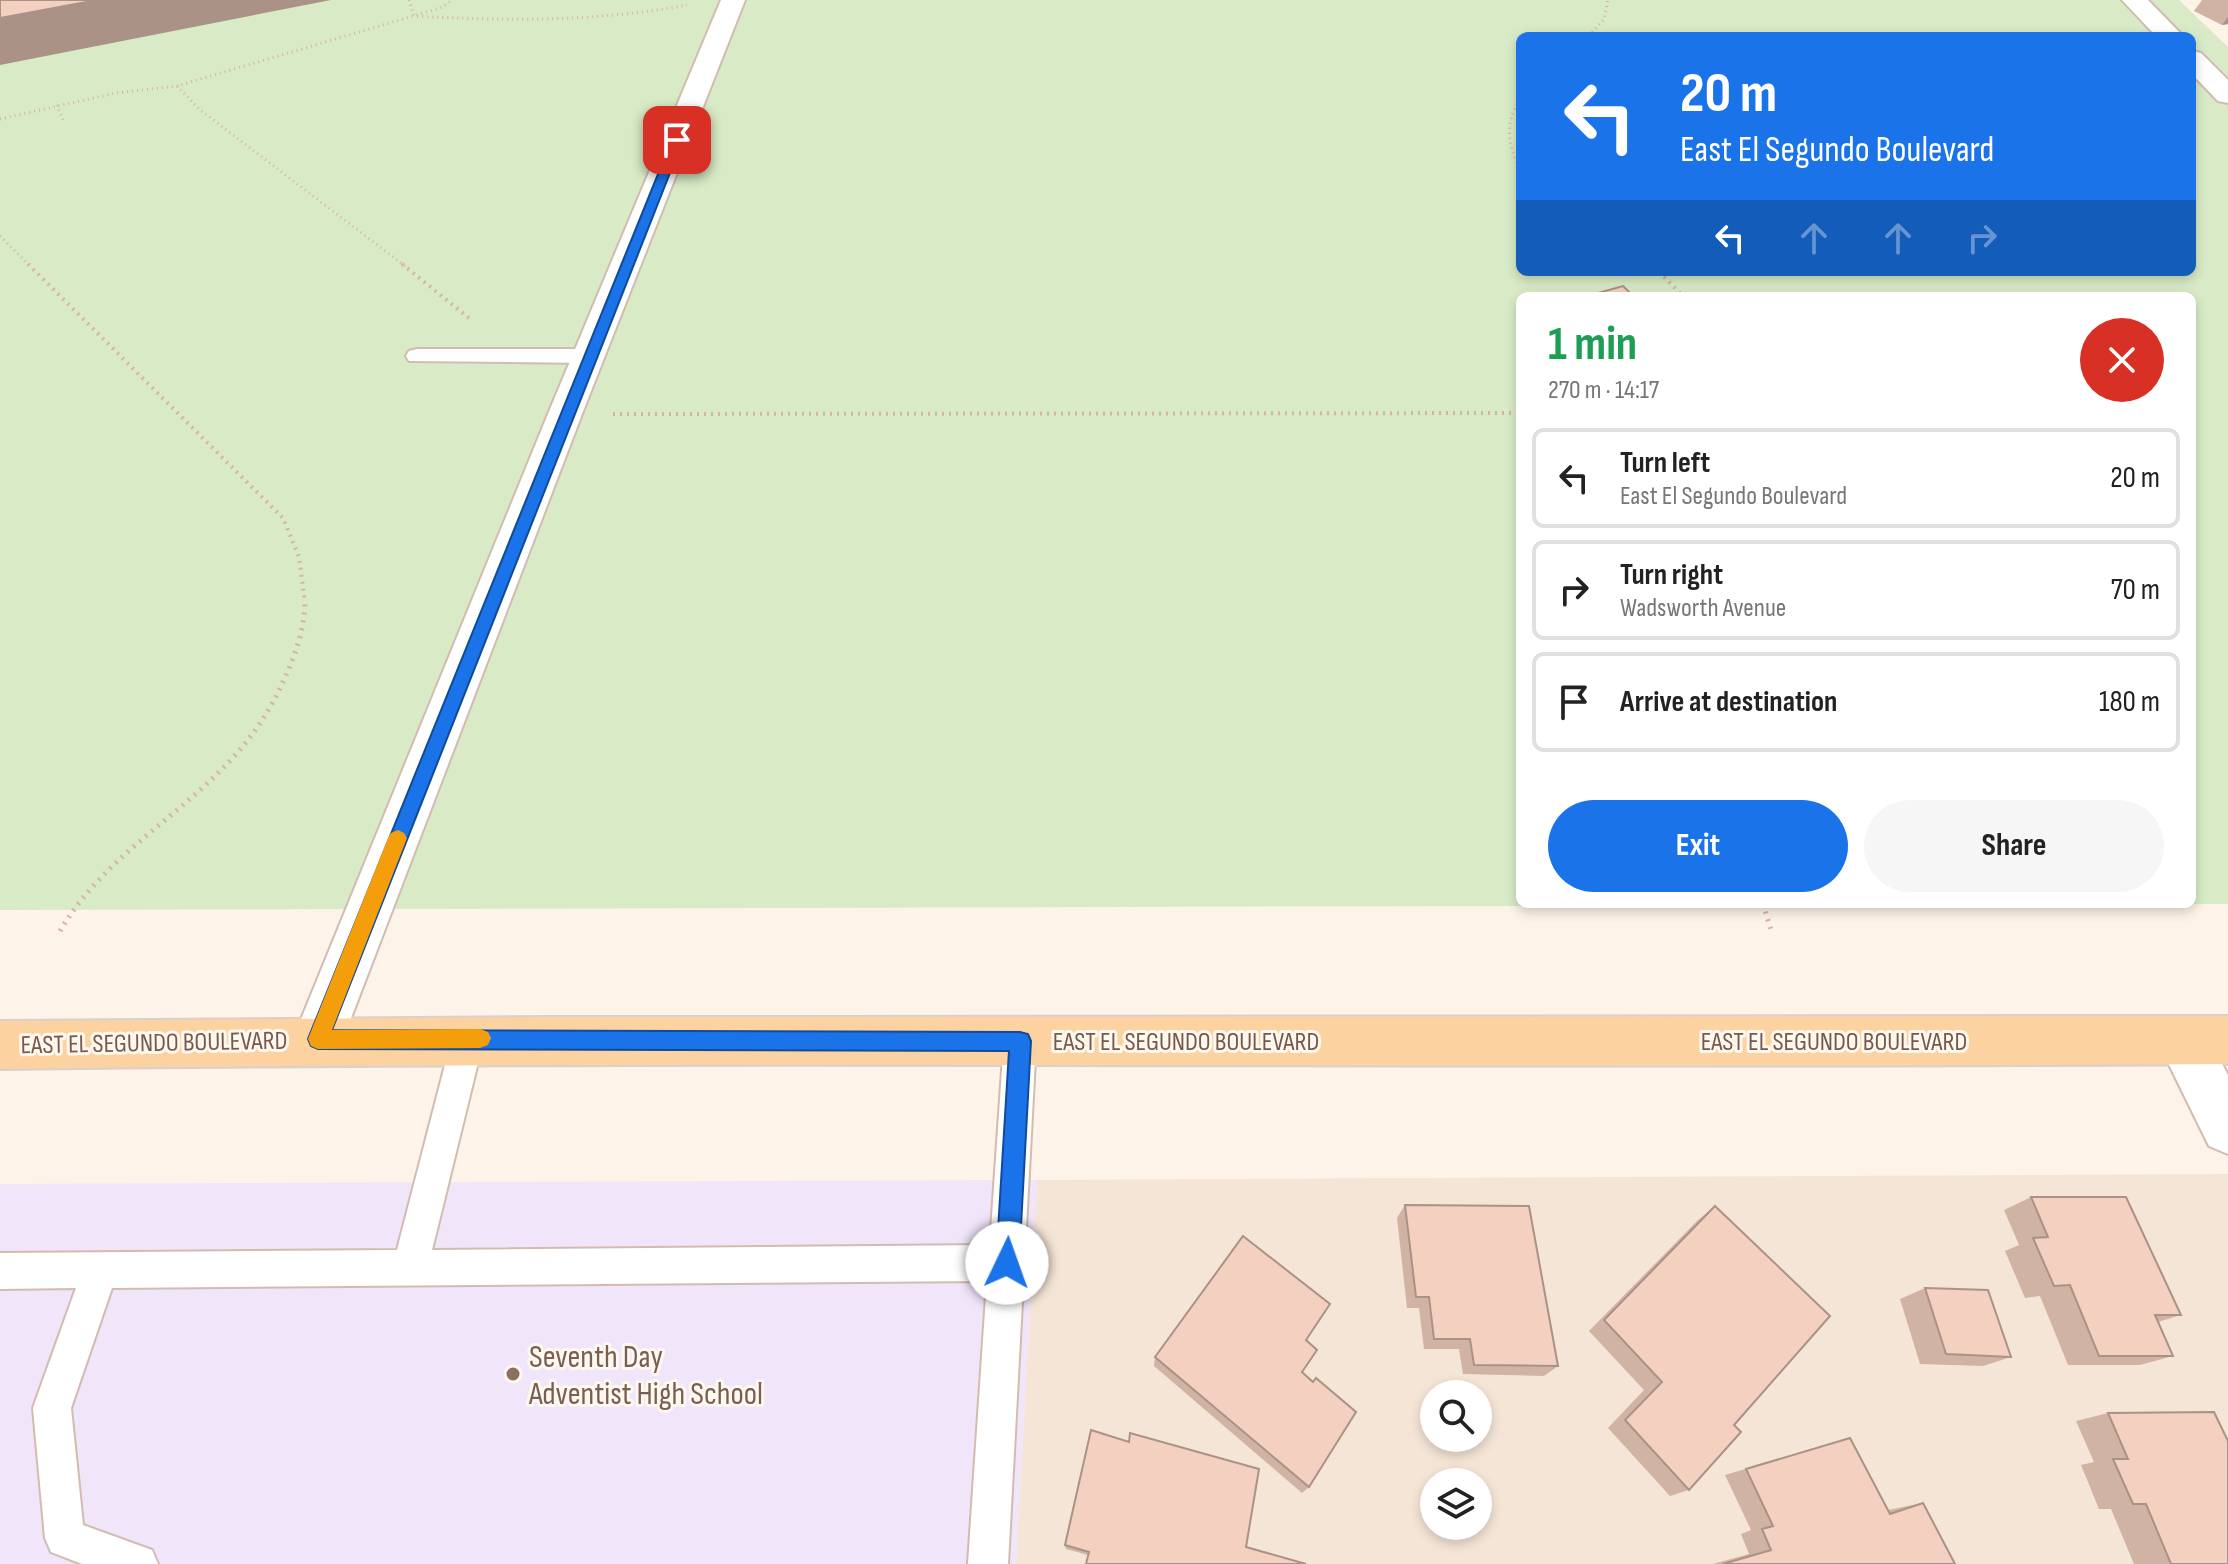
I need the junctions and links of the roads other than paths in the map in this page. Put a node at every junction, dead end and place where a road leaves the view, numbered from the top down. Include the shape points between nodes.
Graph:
1 (733, 0) edge
2 (2134, 0) edge
3 (2166, 32) edge
4 (2196, 63) edge
5 (2228, 95) edge
6 (417, 356) dead end
7 (589, 356) junction
8 (468, 1038) junction
9 (318, 1039) junction
10 (2205, 1040) edge
11 (1020, 1041) junction
12 (0, 1045) edge
13 (2228, 1128) edge
14 (1007, 1263) junction
15 (410, 1268) junction
16 (100, 1270) junction
17 (0, 1271) edge
18 (138, 1564) edge
19 (988, 1564) edge

1 - 7 street
2 - 3 street
4 - 5 street
6 - 7 lane
7 - 9 street
8 - 9 main road, EAST EL SEGUNDO BOULEVARD
8 - 11 main road, EAST EL SEGUNDO BOULEVARD
8 - 15 lane
9 - 12 main road, EAST EL SEGUNDO BOULEVARD
10 - 11 main road, EAST EL SEGUNDO BOULEVARD
10 - 13 street
11 - 14 lane
14 - 15 lane
14 - 19 lane
15 - 16 lane
16 - 17 lane
16 - 18 lane via 52,1408 65,1538

